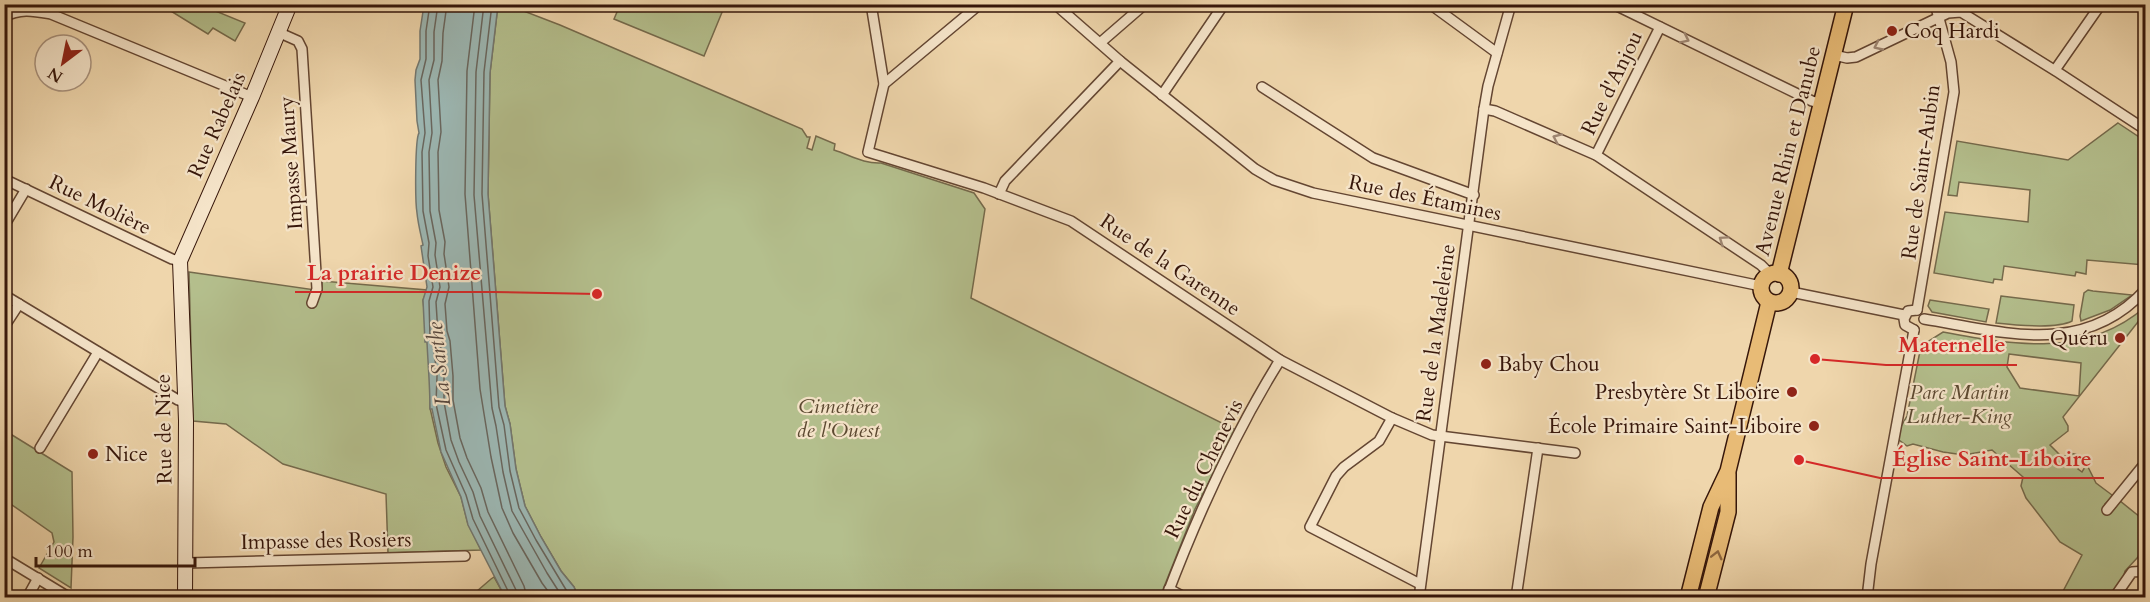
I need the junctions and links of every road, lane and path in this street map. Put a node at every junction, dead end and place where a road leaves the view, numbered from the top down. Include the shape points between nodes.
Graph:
1 (274, 4) edge
2 (871, 4) edge
3 (980, 4) edge
4 (1055, 4) edge
5 (1145, 4) edge
6 (1224, 4) edge
7 (1430, 4) edge
8 (1511, 4) edge
9 (1613, 4) edge
10 (1846, 4) edge
11 (1935, 4) edge
12 (2101, 4) edge
13 (289, 7) edge
14 (4, 17) edge
15 (1939, 18) junction
16 (1660, 27) junction
17 (280, 33) junction
18 (1100, 43) junction
19 (1497, 53) junction
20 (1834, 55) junction
21 (1120, 61) junction
22 (2055, 70) junction
23 (884, 84) junction
24 (1262, 87) dead end
25 (1162, 94) junction
26 (252, 97) junction
27 (1821, 104) junction
28 (1484, 109) junction
29 (2145, 130) edge
30 (1596, 155) junction
31 (4, 179) edge
32 (26, 189) junction
33 (999, 194) junction
34 (1474, 195) junction
35 (4, 226) edge
36 (1469, 226) junction
37 (180, 261) junction
38 (1770, 278) junction
39 (2145, 289) edge
40 (1795, 293) junction
41 (4, 295) edge
42 (1769, 302) junction
43 (312, 303) dead end
44 (19, 304) junction
45 (1917, 310) junction
46 (1902, 315) junction
47 (1927, 320) junction
48 (4, 327) edge
49 (1914, 330) junction
50 (98, 352) junction
51 (1280, 360) junction
52 (185, 402) junction
53 (1392, 418) junction
54 (1439, 437) junction
55 (40, 448) dead end
56 (1538, 448) junction
57 (1575, 453) dead end
58 (2145, 462) edge
59 (1728, 478) junction
60 (2107, 510) dead end
61 (465, 556) dead end
62 (4, 558) edge
63 (187, 563) junction
64 (2145, 572) edge
65 (38, 578) junction
66 (1420, 584) junction
67 (1167, 593) edge
68 (27, 597) edge
69 (70, 597) edge
70 (185, 597) edge
71 (1186, 597) edge
72 (1419, 597) edge
73 (1516, 597) edge
74 (1688, 597) edge
75 (1706, 597) edge
76 (1867, 597) edge
77 (2114, 597) edge

1 - 13 street
2 - 23 street
3 - 23 street
4 - 18 street, Rue des Étamines
5 - 18 street
6 - 25 street
7 - 19 street
8 - 19 street, Rue de la Madeleine
9 - 16 street
10 - 20 main road, Avenue Rhin et Danube
11 - 15 street, Rue de Saint-Aubin
12 - 22 street
13 - 17 street, Rue Rabelais
14 - 26 street via 30,10 51,14
15 -> 20 street via 1856,57
15 - 22 street via 1961,12
15 - 45 street, Rue de Saint-Aubin via 1954,92
16 -> 27 street
16 - 30 street, Rue d'Anjou
17 - 26 street, Rue Rabelais
17 - 43 street, Impasse Maury via 298,41 302,49 317,289
18 - 21 street, Rue des Étamines
19 - 28 street, Rue de la Madeleine
20 - 27 main road, Avenue Rhin et Danube
21 - 25 street, Rue des Étamines
21 - 33 street via 1005,181
22 - 29 street
23 - 33 street, Rue de la Garenne via 868,152
24 - 34 street via 1373,158
25 - 36 street, Rue des Étamines via 1235,154 1274,180 1312,194
26 - 37 street, Rue Rabelais
27 - 38 main road, Avenue Rhin et Danube
30 -> 28 street
28 - 34 street, Rue de la Madeleine
38 -> 30 street via 1761,265
31 - 32 street, Rue Molière
32 - 35 street
32 - 37 street, Rue Molière
33 - 51 street, Rue de la Garenne via 1071,221
34 - 36 street, Rue de la Madeleine
36 - 38 street, Rue des Étamines
36 - 54 street, Rue de la Madeleine
37 - 52 street, Rue de Nice
38 - 40 main road via 1788,279
38 - 42 main road via 1763,296
39 - 47 street via 2110,319 2066,333 2010,333
40 - 42 main road via 1784,301
40 - 46 street
41 - 44 street
42 - 59 main road
44 - 48 street
44 - 50 street
45 - 46 street
45 - 47 street
46 - 49 street via 1905,325
47 - 49 street
49 - 76 street
50 - 52 street
50 - 55 street
51 - 53 street, Rue de la Garenne
51 - 67 street, Rue du Chenevis via 1200,512
52 - 63 street, Rue de Nice
53 - 54 street, Rue de la Garenne
53 - 66 street via 1379,441 1336,476 1310,527
54 - 56 street, Rue de la Garenne
54 - 66 street, Rue de la Madeleine
56 - 57 street, Rue de la Garenne
56 - 73 street
58 - 60 street
59 - 74 main road via 1711,507
75 -> 59 main road via 1728,512
61 - 63 street, Impasse des Rosiers
62 - 65 street
63 - 70 street, Rue de Nice
64 - 77 street via 2132,572
65 - 68 street
65 - 69 street
66 - 72 street, Rue de la Madeleine
67 - 71 street

